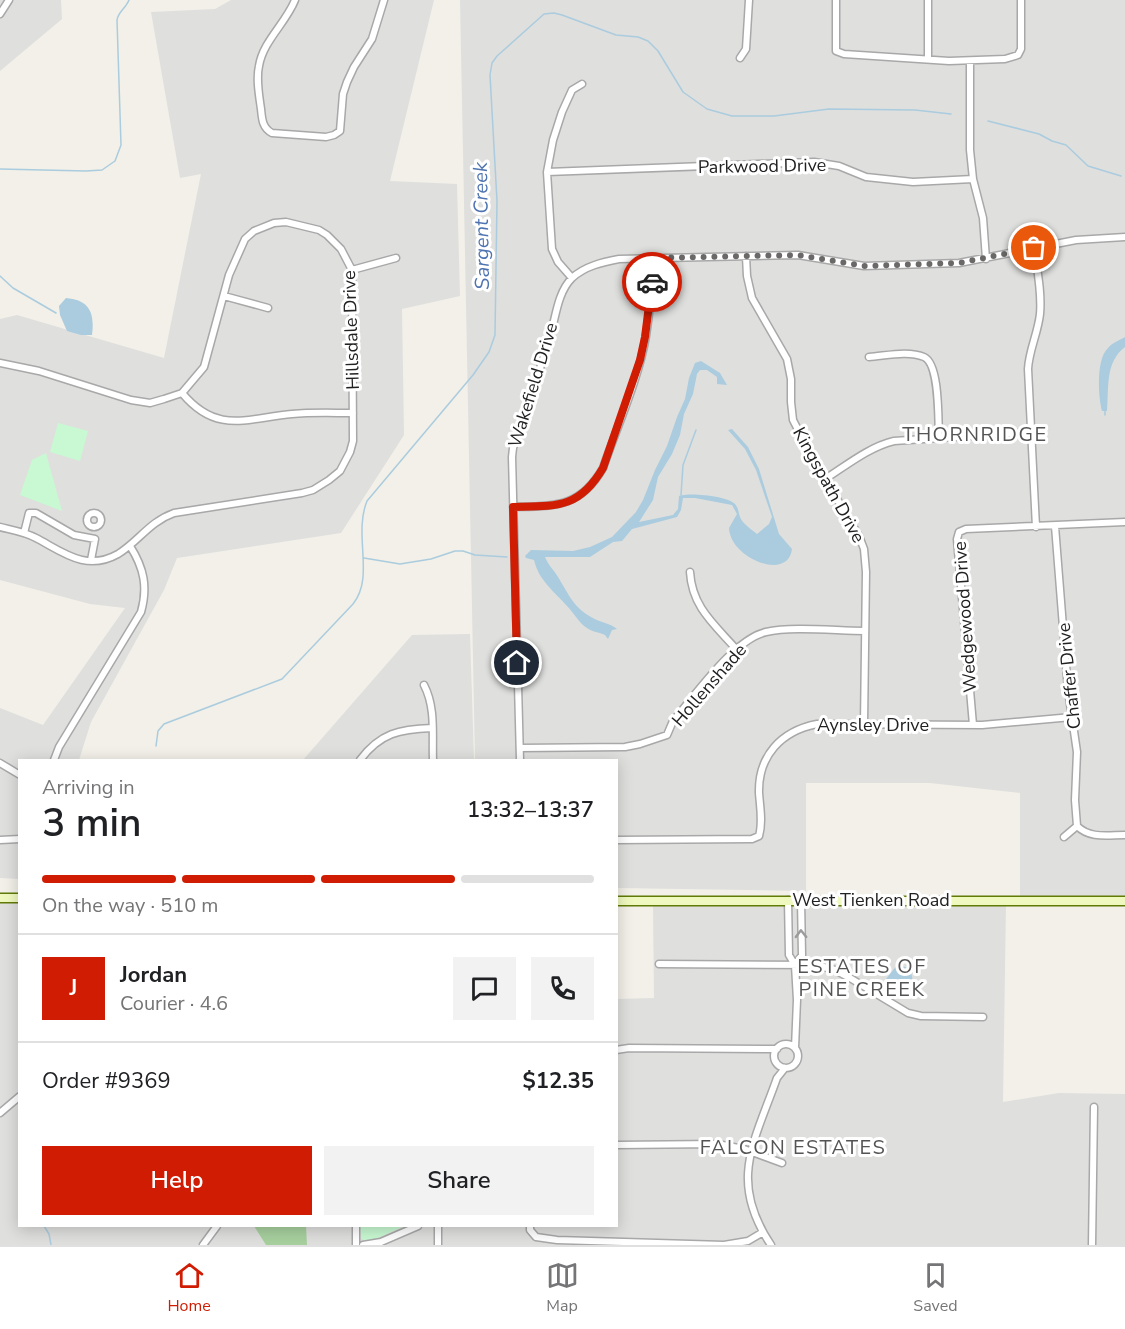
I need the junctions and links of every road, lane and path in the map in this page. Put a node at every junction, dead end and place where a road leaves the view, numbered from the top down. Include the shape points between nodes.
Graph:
1 (9, 0) edge
2 (295, 0) edge
3 (384, 0) edge
4 (749, 0) edge
5 (836, 0) edge
6 (928, 0) edge
7 (1021, 0) edge
8 (0, 14) edge
9 (740, 58) dead end
10 (928, 58) junction
11 (969, 61) junction
12 (582, 84) dead end
13 (547, 172) junction
14 (973, 180) junction
15 (1125, 237) edge
16 (1034, 248) junction
17 (746, 256) junction
18 (396, 258) dead end
19 (652, 258) junction
20 (986, 259) junction
21 (352, 270) junction
22 (572, 278) junction
23 (224, 296) junction
24 (268, 308) dead end
25 (868, 357) dead end
26 (0, 363) edge
27 (182, 393) junction
28 (353, 413) junction
29 (1030, 432) junction
30 (939, 437) junction
31 (825, 479) junction
32 (513, 507) junction
33 (1125, 522) edge
34 (98, 525) dead end
35 (1055, 526) junction
36 (1036, 527) junction
37 (0, 528) edge
38 (24, 533) junction
39 (95, 539) junction
40 (130, 546) junction
41 (91, 560) junction
42 (690, 572) dead end
43 (864, 632) junction
44 (736, 649) junction
45 (424, 685) dead end
46 (1072, 717) junction
47 (864, 724) junction
48 (973, 725) junction
49 (432, 728) junction
50 (520, 748) junction
51 (54, 759) edge
52 (361, 759) edge
53 (433, 759) edge
54 (520, 759) edge
55 (0, 764) edge
56 (18, 774) edge
57 (1077, 826) junction
58 (1125, 835) edge
59 (1065, 837) dead end
60 (18, 839) edge
61 (0, 840) edge
62 (618, 840) edge
63 (0, 898) edge
64 (18, 898) edge
65 (788, 900) junction
66 (801, 900) junction
67 (618, 901) edge
68 (1125, 901) edge
69 (659, 964) dead end
70 (795, 965) junction
71 (982, 1017) dead end
72 (795, 1032) junction
73 (785, 1044) junction
74 (795, 1048) junction
75 (766, 1049) junction
76 (777, 1049) junction
77 (618, 1050) edge
78 (774, 1056) junction
79 (778, 1065) junction
80 (785, 1068) junction
81 (777, 1078) junction
82 (18, 1098) edge
83 (1094, 1107) dead end
84 (0, 1113) edge
85 (618, 1145) edge
86 (751, 1152) junction
87 (782, 1163) dead end
88 (216, 1227) edge
89 (356, 1227) edge
90 (416, 1227) edge
91 (438, 1227) edge
92 (530, 1228) edge
93 (763, 1232) junction
94 (203, 1245) edge
95 (356, 1245) edge
96 (363, 1245) edge
97 (438, 1245) edge
98 (771, 1245) edge
99 (1092, 1245) edge

1 - 8 street
2 - 3 street via 266,47 258,68 264,126 282,135 326,137 338,133 347,82 372,39
4 - 9 street via 746,49
5 - 10 street via 836,51
6 - 10 street
7 - 11 street via 1018,55
10 - 11 street
11 - 14 street
12 - 13 street via 572,90 562,112
13 - 14 street, Parkwood Drive via 814,162 839,166 866,177 913,182
13 - 22 street via 552,249
14 - 20 street via 980,202
15 - 16 street
16 - 20 street
16 - 29 street via 1041,301 1028,359
17 - 19 street
17 - 20 street via 798,255 864,266
17 - 31 street, Kingspath Drive via 752,298 787,359 793,420
18 - 21 street
19 - 22 street via 603,262
19 - 32 street via 640,360 603,468 586,492 561,505
21 - 23 street, Hillsdale Drive via 327,235 309,226 274,223 245,239
21 - 28 street, Hillsdale Drive
22 - 32 street, Wakefield Drive via 556,309 513,448
23 - 24 street
23 - 27 street, Hillsdale Drive via 204,367
25 - 30 street via 913,354 930,362 935,374
26 - 27 street via 140,402 150,403
27 - 28 street via 199,410 220,420
28 - 40 street, Hillsdale Drive via 350,452 340,471 323,485 303,493 174,513 155,521
29 - 30 street
29 - 36 street
30 - 31 street via 882,444
31 - 43 street, Kingspath Drive via 864,549
32 - 50 street, Wakefield Drive
33 - 35 street, Wedgewood Drive
34 - 39 street
35 - 36 street, Wedgewood Drive
35 - 46 street, Chaffer Drive
36 - 48 street, Wedgewood Drive via 959,532
37 - 38 street, Hillsdale Drive
38 - 39 street via 29,513 36,513 74,535
38 - 41 street, Hillsdale Drive via 72,558
39 - 41 street
40 - 41 street, Hillsdale Drive via 113,556
40 - 51 street via 143,574 141,612
42 - 44 street via 695,600
43 - 44 street, Hollenshade via 779,630 754,636
43 - 47 street, Kingspath Drive
44 - 50 street, Hollenshade via 674,721 667,735 626,747
45 - 49 street via 432,707
46 - 48 street, Aynsley Drive
46 - 57 street, Chaffer Drive via 1077,752
47 - 48 street, Aynsley Drive
47 - 62 street, Aynsley Drive via 803,727 776,743 761,774 759,836
49 - 52 street via 387,735
49 - 53 street
50 - 54 street, Wakefield Drive
55 - 56 street
57 - 58 street via 1093,835
57 - 59 street
60 - 61 street
63 - 64 street
65 - 66 street, West Tienken Road
65 - 67 street, West Tienken Road
65 - 70 street via 789,955
66 - 68 street, West Tienken Road
70 -> 66 street via 802,955
69 - 70 street
70 - 71 street via 834,970 908,1013
70 - 72 street
72 - 73 street
72 - 74 street
73 - 74 street
73 - 76 street
74 - 80 street via 796,1063
75 - 76 street
75 - 77 street
75 - 78 street
76 - 78 street
78 - 79 street
79 - 80 street
79 - 81 street
80 - 81 street
81 - 86 street
82 - 84 street
83 - 99 street
85 - 86 street via 717,1144
86 - 87 street
86 - 93 street via 747,1192
88 - 94 street
89 - 95 street
90 - 96 street
91 - 97 street
92 - 93 street via 536,1237 545,1239 724,1245 748,1241
93 - 98 street

